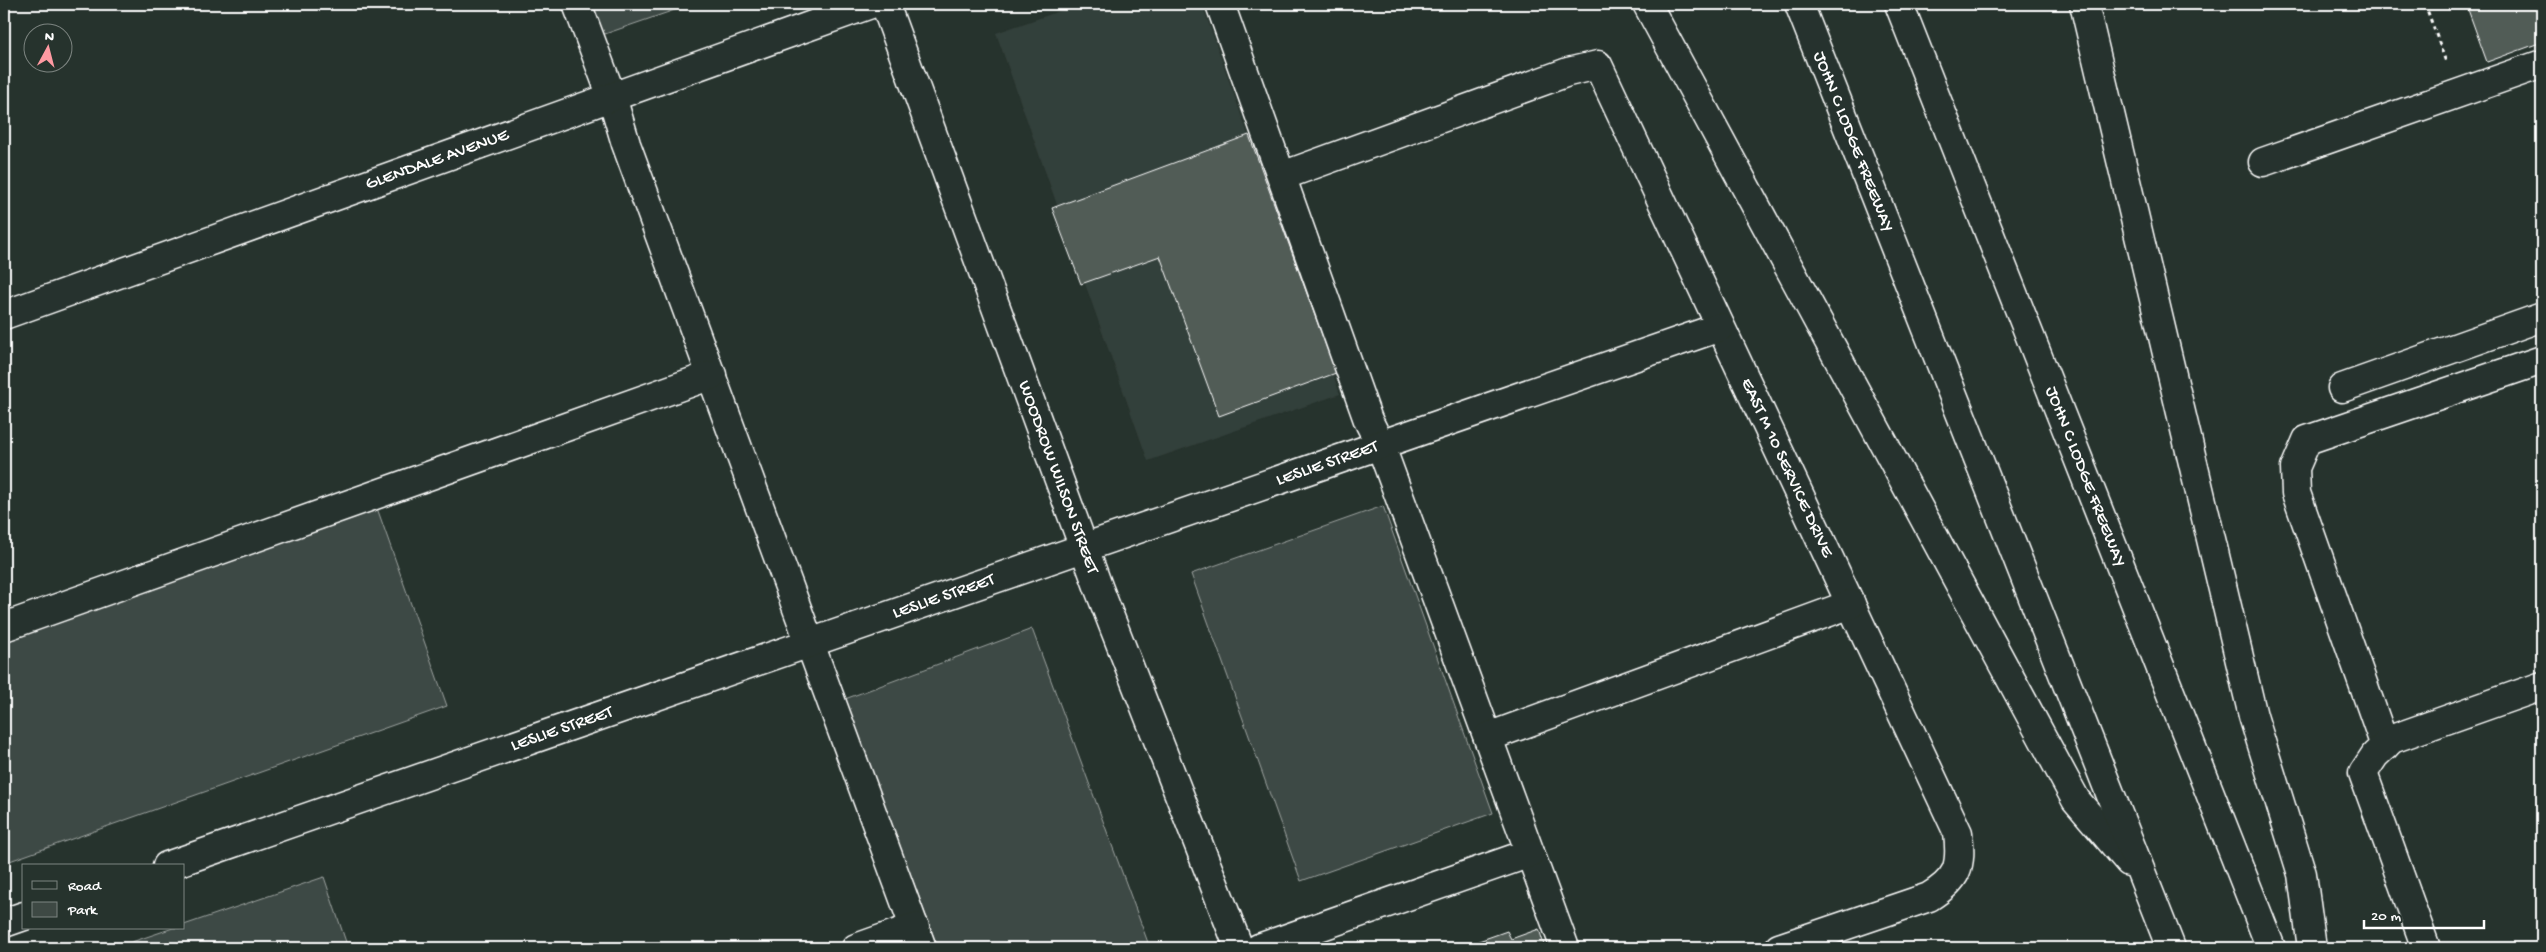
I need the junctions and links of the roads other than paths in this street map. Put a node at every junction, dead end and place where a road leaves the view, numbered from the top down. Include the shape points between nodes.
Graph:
1 (577, 4) edge
2 (871, 4) edge
3 (885, 4) edge
4 (1220, 4) edge
5 (1647, 4) edge
6 (1799, 4) edge
7 (1899, 4) edge
8 (2084, 4) edge
9 (2542, 64) edge
10 (612, 97) junction
11 (2263, 162) dead end
12 (1282, 176) junction
13 (4, 315) edge
14 (2542, 317) edge
15 (1720, 326) junction
16 (2542, 360) edge
17 (712, 375) junction
18 (2342, 388) dead end
19 (1380, 444) junction
20 (1084, 547) junction
21 (1851, 604) junction
22 (4, 627) edge
23 (811, 642) junction
24 (2542, 686) edge
25 (1488, 737) junction
26 (2385, 746) junction
27 (1530, 853) junction
28 (174, 864) edge
29 (2143, 878) junction
30 (22, 917) edge
31 (4, 923) edge
32 (919, 938) edge
33 (856, 948) edge
34 (1239, 948) edge
35 (1259, 948) edge
36 (1565, 948) edge
37 (1779, 948) edge
38 (2171, 948) edge
39 (2271, 948) edge
40 (2312, 948) edge
41 (2426, 948) edge

1 - 10 main road
2 - 10 main road, GLENDALE AVENUE
3 - 20 main road, WOODROW WILSON STREET
4 - 12 main road
5 - 29 main road via 2076,800
6 - 29 main road, JOHN C LODGE FREEWAY
7 - 39 main road, JOHN C LODGE FREEWAY
8 - 40 main road via 2253,716 2302,874
9 - 11 main road
10 - 13 main road, GLENDALE AVENUE
10 - 17 main road via 626,144
12 - 15 main road, EAST M 10 SERVICE DRIVE via 1568,72 1598,65
12 - 19 main road via 1368,420
14 - 18 main road
15 - 19 main road, LESLIE STREET
15 - 21 main road, EAST M 10 SERVICE DRIVE
16 - 26 main road via 2307,440 2295,468 2296,493
17 - 22 main road
17 - 23 main road
19 - 20 main road, LESLIE STREET
19 - 25 main road
20 - 23 main road, LESLIE STREET
20 - 34 main road, WOODROW WILSON STREET
21 - 25 main road
21 - 37 main road, EAST M 10 SERVICE DRIVE via 1958,833 1961,857 1955,874 1945,887 1929,897
23 - 28 main road, LESLIE STREET
23 - 32 main road
24 - 26 main road via 2392,739
25 - 27 main road
26 - 41 main road via 2363,773
27 - 35 main road
27 - 36 main road
29 - 38 main road, JOHN C LODGE FREEWAY
30 - 31 main road
32 - 33 main road

